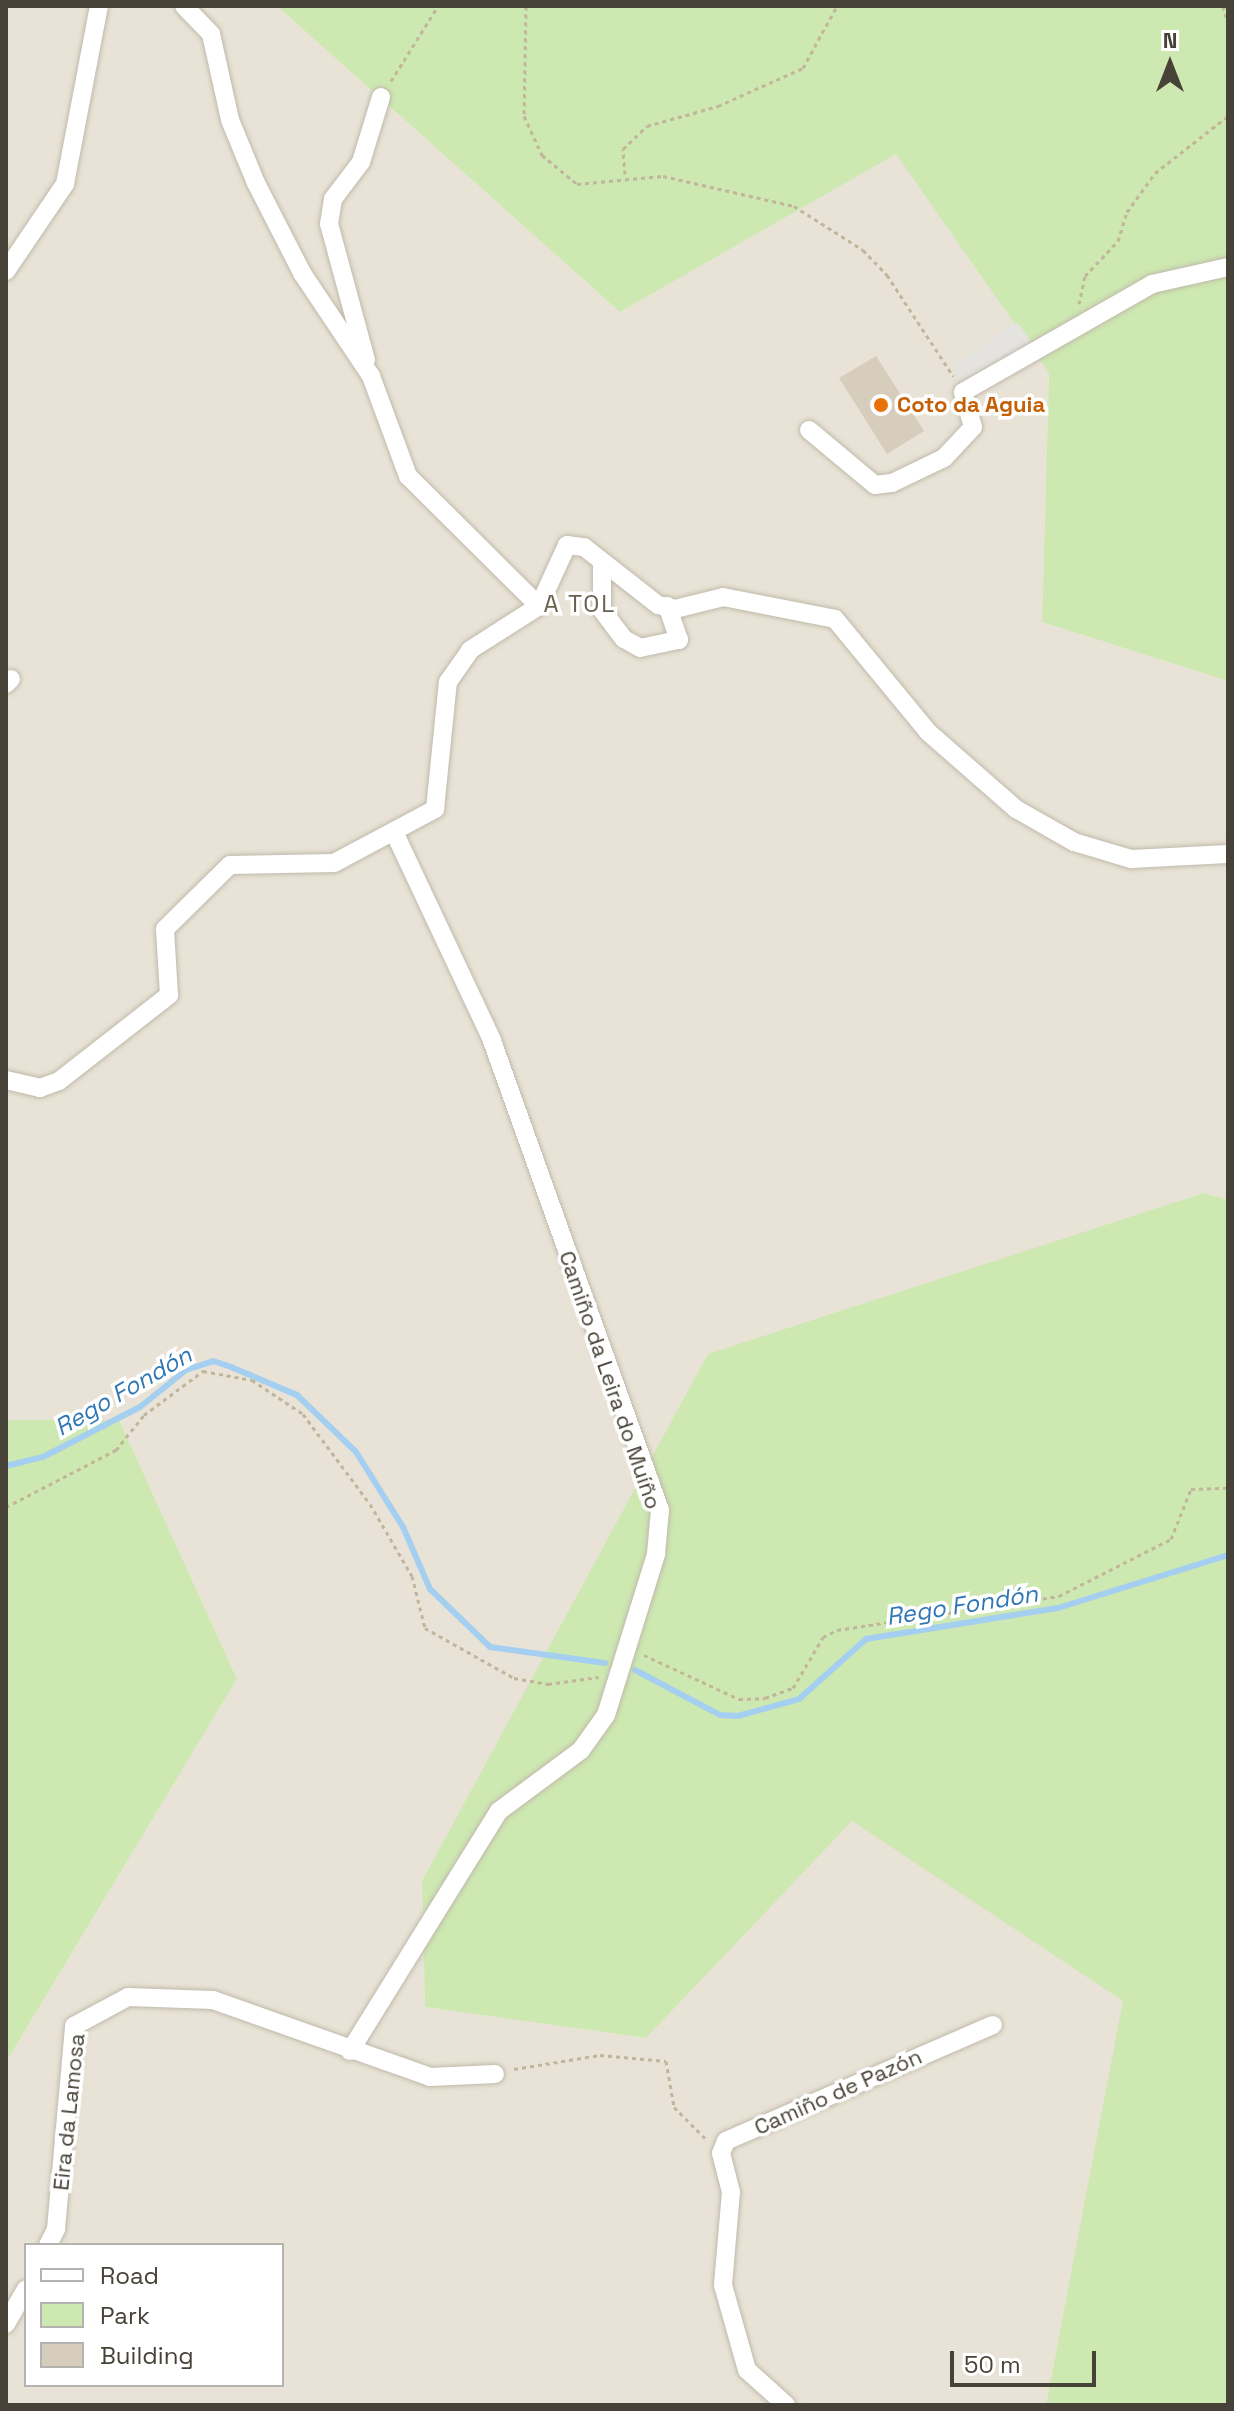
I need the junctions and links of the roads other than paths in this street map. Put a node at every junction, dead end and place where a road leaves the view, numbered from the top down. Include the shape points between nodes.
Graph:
1 (99, 6) edge
2 (184, 6) edge
3 (381, 97) road end
4 (1228, 267) edge
5 (6, 271) edge
6 (371, 376) junction
7 (809, 430) dead end
8 (602, 565) junction
9 (539, 606) junction
10 (667, 606) junction
11 (395, 834) junction
12 (1228, 854) edge
13 (6, 1080) edge
14 (993, 2025) dead end
15 (350, 2051) junction
16 (495, 2074) road end
17 (49, 2243) edge
18 (24, 2292) edge
19 (6, 2324) edge
20 (786, 2405) edge

1 - 5 street via 65,184
2 - 6 street via 211,34 230,120 256,183 302,273
3 - 6 street via 361,162 333,199 329,224
4 - 7 street via 1152,284 963,392 973,427 944,458 892,483 875,485
6 - 9 street via 408,476
8 - 9 street via 584,547 567,545
8 - 10 street
8 - 10 street via 602,610 624,639 640,648 679,640
9 - 11 street via 470,650 448,682 435,809
10 - 12 street via 723,597 835,619 928,732 1016,809 1074,842 1131,859
11 - 13 street via 334,863 230,865 165,929 169,995 59,1081 40,1088
11 - 15 street, Camiño da Leira do Muíño via 492,1040 660,1510 656,1554 606,1715 581,1750 499,1811 466,1856
14 - 20 street, Camiño de Pazón via 856,2079 810,2110 723,2148 731,2192 723,2285 747,2370
15 - 16 street via 430,2077
15 - 17 street, Eira da Lamosa via 213,2000 128,1997 74,2026 56,2229
18 - 19 street

